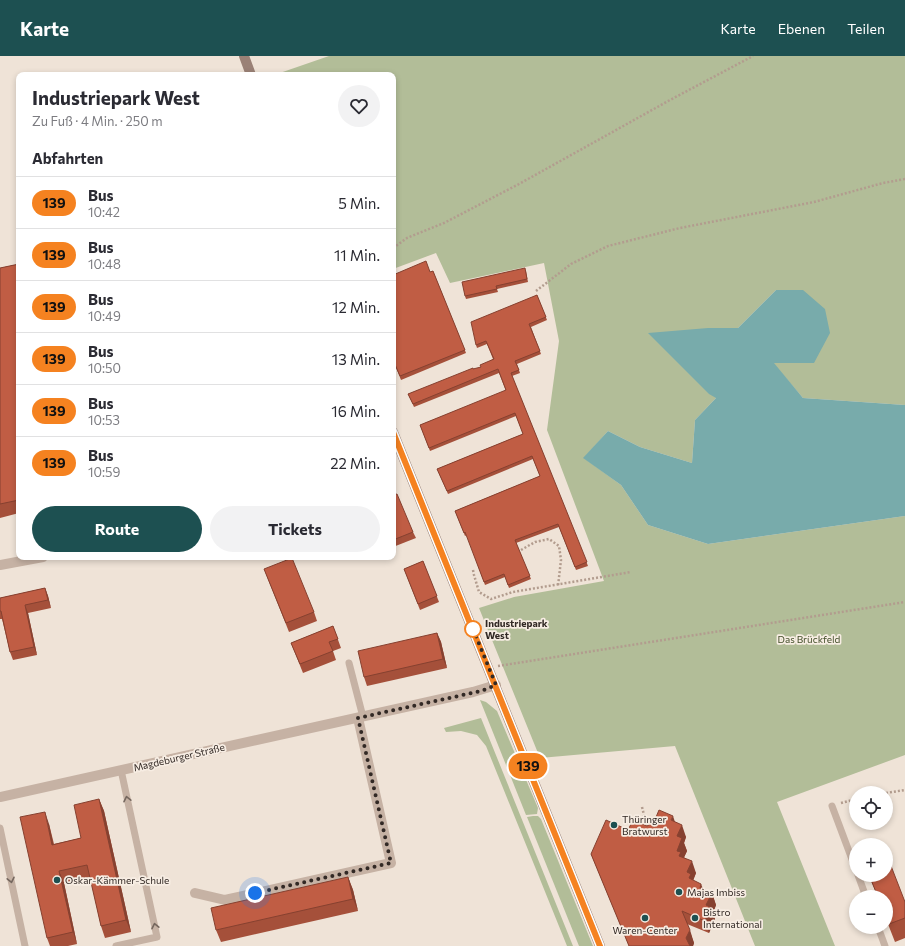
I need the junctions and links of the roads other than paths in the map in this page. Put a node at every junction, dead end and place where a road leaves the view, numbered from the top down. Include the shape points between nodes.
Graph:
1 (244, 56) edge
2 (250, 72) edge
3 (396, 449) edge
4 (27, 560) edge
5 (0, 565) edge
6 (349, 663) dead end
7 (496, 685) junction
8 (360, 717) junction
9 (121, 770) junction
10 (0, 797) edge
11 (832, 806) road end
12 (0, 828) edge
13 (849, 851) edge
14 (195, 892) dead end
15 (881, 934) edge
16 (25, 946) edge
17 (116, 946) edge
18 (600, 946) edge
19 (885, 946) edge

1 - 2 main road
3 - 7 main road
4 - 5 street
6 - 8 lane
7 - 8 street, Magdeburger Straße via 481,691
7 - 18 main road
8 - 9 street, Magdeburger Straße
8 - 14 street via 391,863 225,900
9 - 10 street, Magdeburger Straße
17 -> 9 lane via 157,937
11 - 13 lane
12 -> 16 lane
15 - 19 lane

